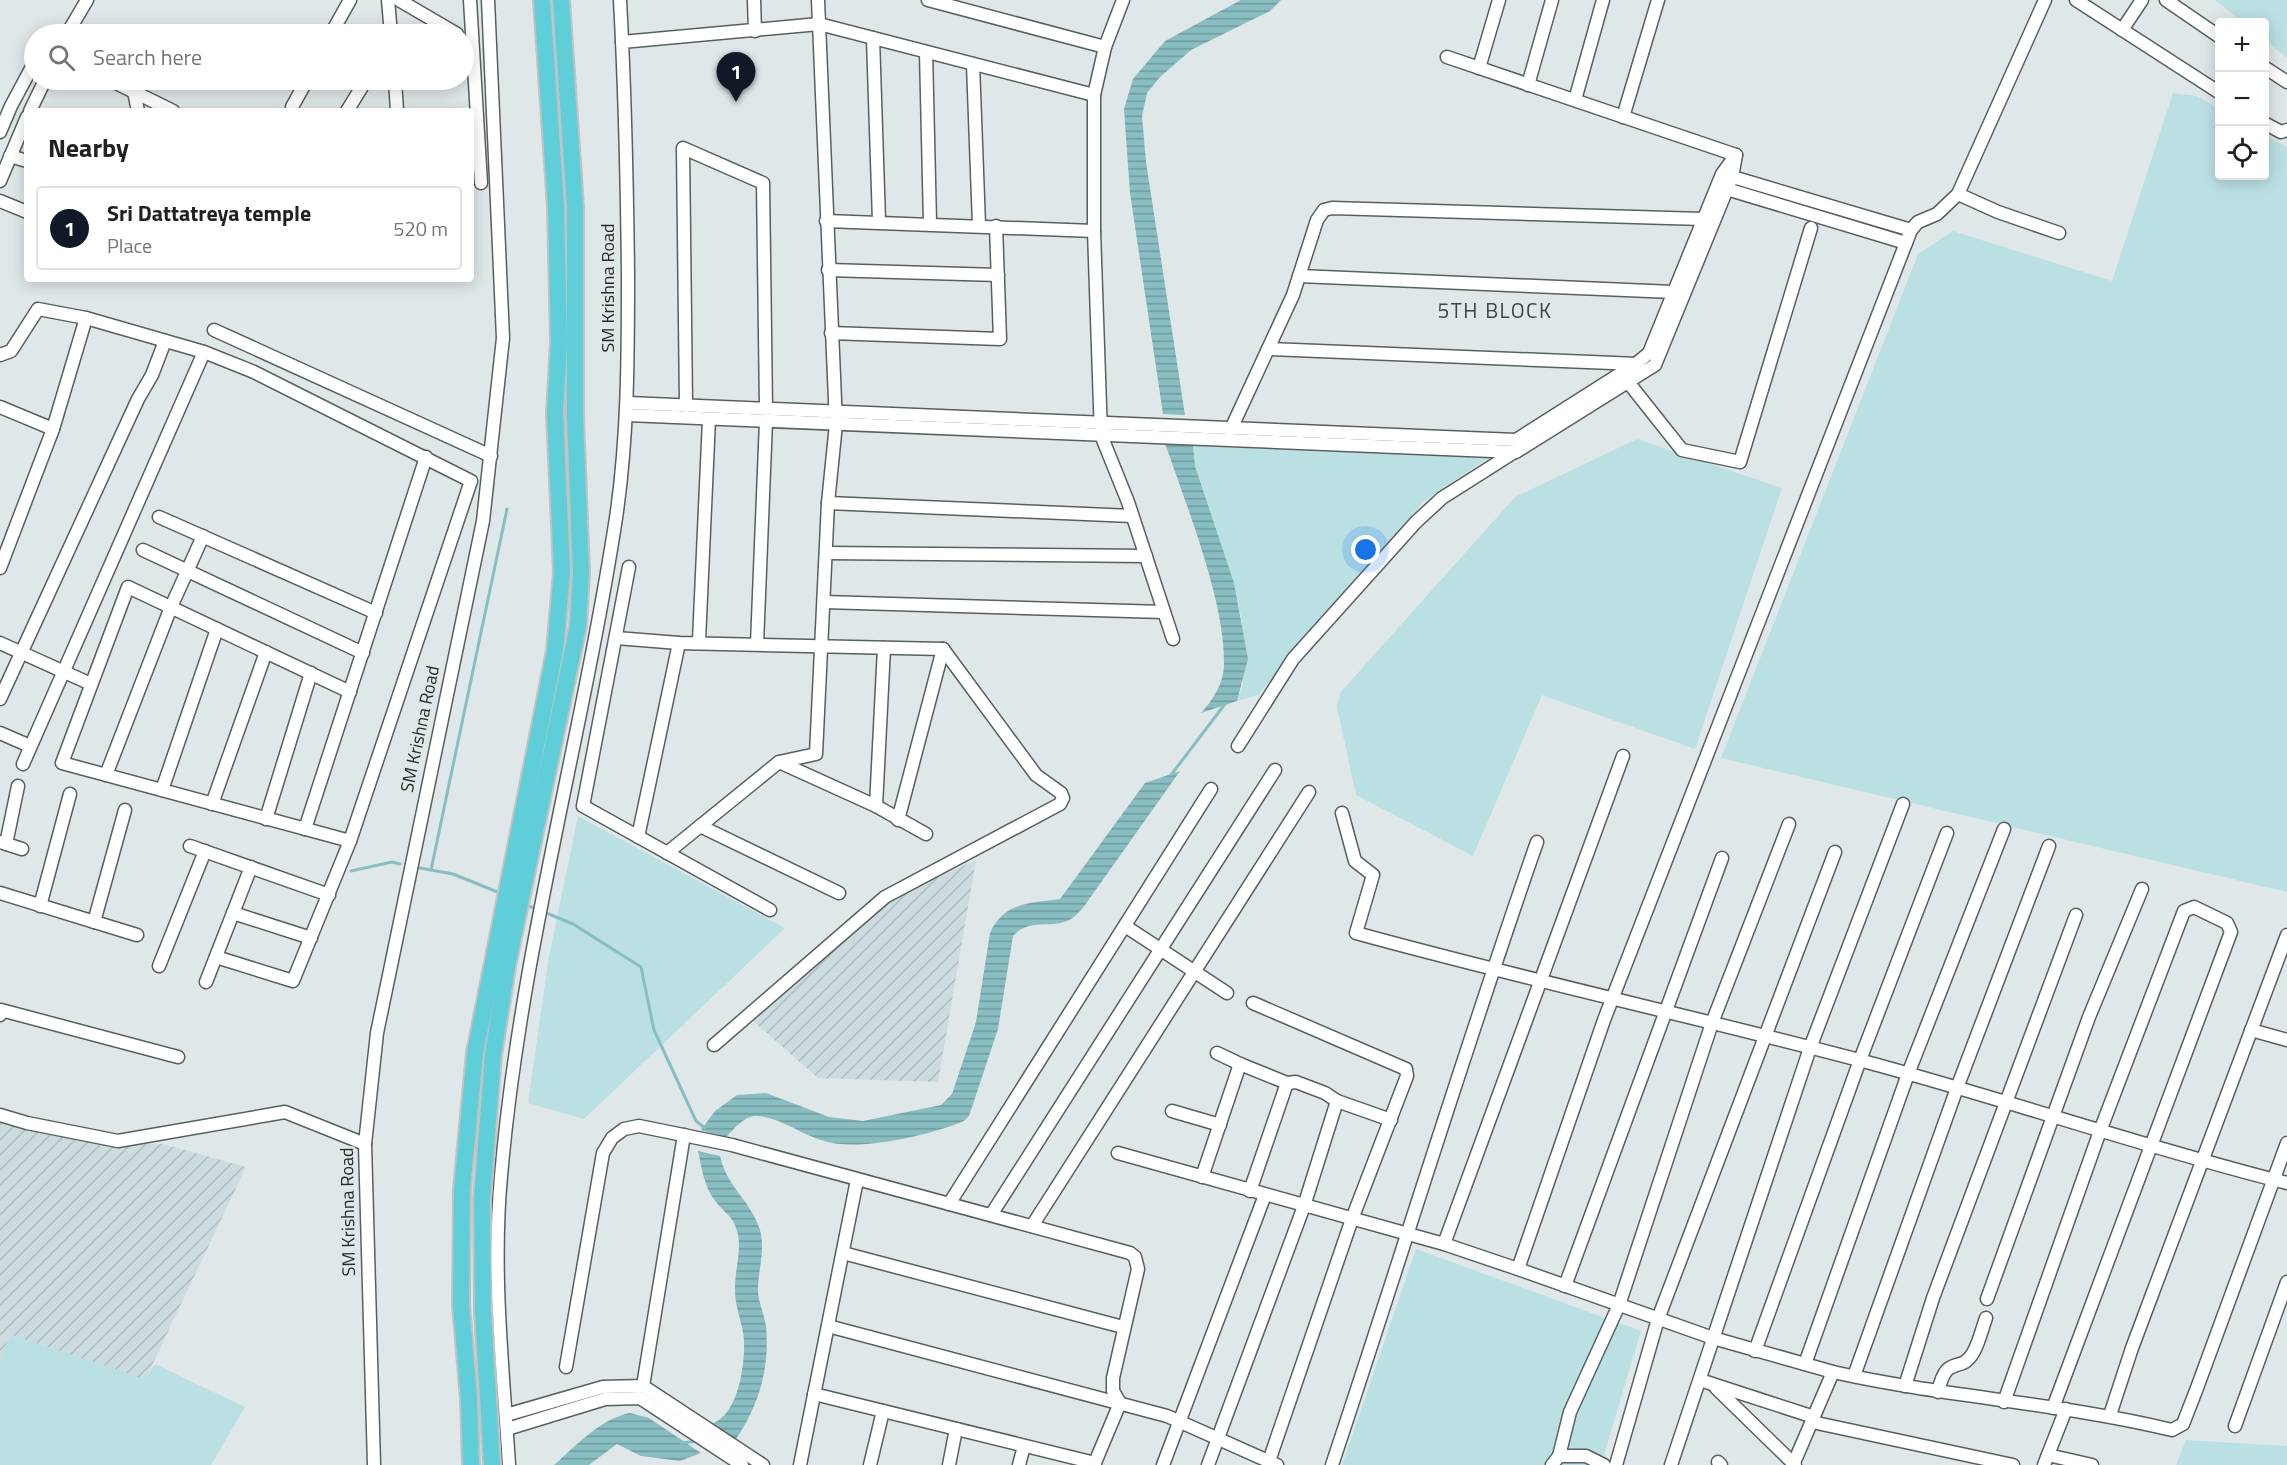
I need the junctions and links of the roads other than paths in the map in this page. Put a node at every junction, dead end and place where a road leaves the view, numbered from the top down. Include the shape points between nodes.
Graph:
1 (87, 0) edge
2 (350, 0) edge
3 (388, 0) edge
4 (399, 0) edge
5 (470, 0) edge
6 (488, 0) edge
7 (542, 0) edge
8 (561, 0) edge
9 (754, 0) edge
10 (818, 0) edge
11 (928, 0) edge
12 (1123, 0) edge
13 (1499, 0) edge
14 (1552, 0) edge
15 (1603, 0) edge
16 (1658, 0) edge
17 (2045, 0) edge
18 (2076, 0) edge
19 (2142, 0) edge
20 (2166, 0) edge
21 (621, 1) edge
22 (73, 24) edge
23 (337, 24) edge
24 (390, 24) edge
25 (440, 24) edge
26 (469, 24) edge
27 (819, 24) junction
28 (2122, 30) junction
29 (755, 31) junction
30 (2215, 33) edge
31 (873, 38) junction
32 (622, 42) junction
33 (1105, 46) junction
34 (926, 52) junction
35 (1448, 57) dead end
36 (973, 64) junction
37 (1479, 68) junction
38 (2269, 70) edge
39 (24, 81) edge
40 (2287, 82) edge
41 (1528, 85) junction
42 (40, 90) edge
43 (130, 90) edge
44 (301, 90) edge
45 (360, 90) edge
46 (396, 90) edge
47 (472, 90) edge
48 (2215, 90) edge
49 (134, 92) junction
50 (1094, 95) junction
51 (1575, 100) junction
52 (292, 107) dead end
53 (31, 108) edge
54 (137, 108) edge
55 (167, 108) edge
56 (349, 108) edge
57 (397, 108) edge
58 (1623, 117) junction
59 (24, 124) edge
60 (2269, 125) edge
61 (2287, 130) edge
62 (0, 132) edge
63 (10, 156) junction
64 (562, 159) junction
65 (24, 160) edge
66 (1727, 176) junction
67 (0, 181) edge
68 (481, 183) dead end
69 (1722, 188) junction
70 (1958, 194) junction
71 (0, 201) edge
72 (24, 211) edge
73 (1703, 219) junction
74 (826, 221) junction
75 (879, 221) junction
76 (930, 223) junction
77 (979, 225) junction
78 (996, 226) junction
79 (1811, 228) dead end
80 (1911, 230) junction
81 (1094, 231) junction
82 (2059, 233) dead end
83 (1906, 243) junction
84 (828, 270) junction
85 (998, 275) junction
86 (1299, 276) junction
87 (1673, 291) junction
88 (86, 318) junction
89 (214, 330) dead end
90 (831, 333) junction
91 (165, 341) junction
92 (1268, 349) junction
93 (204, 352) junction
94 (0, 355) edge
95 (1637, 363) junction
96 (1654, 365) junction
97 (1628, 382) junction
98 (686, 406) junction
99 (0, 407) edge
100 (628, 409) junction
101 (766, 415) junction
102 (835, 418) junction
103 (709, 419) junction
104 (53, 429) junction
105 (1101, 429) junction
106 (1231, 429) junction
107 (1516, 446) junction
108 (491, 456) junction
109 (426, 458) junction
110 (828, 503) junction
111 (1132, 516) junction
112 (159, 517) dead end
113 (203, 536) junction
114 (142, 550) dead end
115 (826, 553) junction
116 (1146, 556) junction
117 (629, 567) dead end
118 (0, 568) edge
119 (188, 570) junction
120 (824, 602) junction
121 (171, 607) junction
122 (1164, 612) junction
123 (376, 613) junction
124 (217, 629) junction
125 (616, 638) junction
126 (1173, 639) dead end
127 (699, 642) junction
128 (0, 643) edge
129 (679, 643) junction
130 (757, 644) junction
131 (820, 644) junction
132 (884, 648) junction
133 (943, 649) junction
134 (20, 652) junction
135 (266, 652) junction
136 (363, 653) junction
137 (64, 671) junction
138 (311, 673) junction
139 (92, 684) junction
140 (350, 692) junction
141 (0, 699) edge
142 (0, 733) edge
143 (30, 746) junction
144 (1238, 746) dead end
145 (1623, 756) dead end
146 (779, 762) junction
147 (22, 764) dead end
148 (1275, 770) dead end
149 (106, 775) junction
150 (18, 786) dead end
151 (1211, 789) dead end
152 (162, 790) junction
153 (1309, 792) dead end
154 (70, 794) dead end
155 (212, 804) junction
156 (1903, 804) dead end
157 (876, 806) junction
158 (125, 810) dead end
159 (1342, 813) dead end
160 (266, 819) junction
161 (898, 820) junction
162 (1789, 824) dead end
163 (700, 826) junction
164 (305, 829) junction
165 (2004, 829) dead end
166 (1947, 833) dead end
167 (926, 834) dead end
168 (638, 837) junction
169 (350, 841) junction
170 (1537, 842) dead end
171 (3, 843) edge
172 (190, 846) dead end
173 (2049, 846) dead end
174 (22, 849) dead end
175 (205, 851) junction
176 (1835, 852) dead end
177 (667, 853) junction
178 (1722, 858) dead end
179 (251, 867) junction
180 (2142, 889) dead end
181 (0, 893) edge
182 (839, 893) dead end
183 (329, 895) junction
184 (39, 906) junction
185 (770, 910) dead end
186 (233, 913) junction
187 (2076, 915) dead end
188 (94, 922) junction
189 (1125, 926) junction
190 (137, 935) dead end
191 (2287, 935) edge
192 (311, 938) junction
193 (1161, 949) junction
194 (216, 957) junction
195 (159, 966) dead end
196 (1492, 970) junction
197 (1195, 972) junction
198 (1540, 981) junction
199 (206, 982) dead end
200 (1227, 993) dead end
201 (1612, 997) junction
202 (1253, 1003) dead end
203 (1664, 1010) junction
204 (0, 1011) edge
205 (1712, 1023) junction
206 (2251, 1030) junction
207 (1767, 1037) junction
208 (2287, 1040) edge
209 (714, 1045) dead end
210 (1810, 1048) junction
211 (1217, 1053) dead end
212 (178, 1057) dead end
213 (1860, 1060) junction
214 (1240, 1064) junction
215 (1908, 1074) junction
216 (1287, 1083) junction
217 (1957, 1088) junction
218 (1336, 1101) junction
219 (2004, 1101) junction
220 (1172, 1111) dead end
221 (0, 1115) edge
222 (2053, 1116) junction
223 (1391, 1120) junction
224 (1220, 1125) junction
225 (2100, 1131) junction
226 (684, 1135) junction
227 (2287, 1143) edge
228 (365, 1144) junction
229 (2149, 1146) junction
230 (1118, 1153) dead end
231 (2202, 1160) junction
232 (1202, 1177) junction
233 (2272, 1179) junction
234 (857, 1180) junction
235 (2287, 1183) edge
236 (1250, 1191) junction
237 (1265, 1195) junction
238 (949, 1204) junction
239 (1304, 1206) junction
240 (991, 1215) junction
241 (1352, 1219) junction
242 (1032, 1226) junction
243 (1409, 1234) junction
244 (1444, 1244) junction
245 (843, 1253) junction
246 (1518, 1269) junction
247 (2287, 1282) edge
248 (1565, 1286) junction
249 (1987, 1299) dead end
250 (1619, 1305) junction
251 (1986, 1318) dead end
252 (1658, 1319) junction
253 (828, 1326) junction
254 (1123, 1327) junction
255 (1713, 1338) junction
256 (1755, 1351) junction
257 (1805, 1364) junction
258 (566, 1367) dead end
259 (1833, 1371) junction
260 (1854, 1376) junction
261 (1700, 1380) junction
262 (1713, 1385) junction
263 (643, 1386) junction
264 (1905, 1386) junction
265 (1938, 1392) junction
266 (814, 1394) junction
267 (2004, 1402) junction
268 (1120, 1403) junction
269 (2060, 1408) junction
270 (883, 1411) junction
271 (506, 1415) junction
272 (2109, 1415) junction
273 (1813, 1419) junction
274 (1180, 1422) junction
275 (2235, 1426) dead end
276 (507, 1429) junction
277 (956, 1429) junction
278 (1218, 1439) junction
279 (1023, 1446) junction
280 (2046, 1460) edge
281 (1556, 1461) edge
282 (1273, 1463) edge
283 (1095, 1464) edge
284 (2088, 1464) edge
285 (374, 1465) edge
286 (471, 1465) edge
287 (492, 1465) edge
288 (509, 1465) edge
289 (742, 1465) edge
290 (764, 1465) edge
291 (800, 1465) edge
292 (870, 1465) edge
293 (949, 1465) edge
294 (1019, 1465) edge
295 (1163, 1465) edge
296 (1208, 1465) edge
297 (1332, 1465) edge
298 (1604, 1465) edge
299 (1616, 1465) edge
300 (1671, 1465) edge
301 (1794, 1465) edge
302 (2013, 1465) edge

1 - 22 street
2 - 23 street
3 - 24 street
4 - 25 street
5 - 26 street
6 - 108 street, SM Krishna Road via 503,338
7 - 64 highway, SM Krishna Road
8 - 64 highway, SM Krishna Road
9 - 29 street
10 - 27 street
11 - 33 street
12 - 33 street
13 - 37 street
14 - 41 street
15 - 51 street
16 - 58 street
17 - 70 street
18 - 28 street
19 - 28 street
20 - 30 street
21 - 32 street, SM Krishna Road
27 - 29 street
27 - 31 street
27 - 74 street
28 - 48 street
29 - 32 street
31 - 34 street
31 - 75 street
32 - 100 street, SM Krishna Road via 627,118
33 - 50 street
34 - 36 street
34 - 76 street
35 - 37 street
36 - 50 street
36 - 77 street
37 - 41 street
38 - 40 street
39 - 62 street
41 - 51 street
42 - 53 street
43 - 49 street
44 - 52 street
45 - 56 street
46 - 57 street
47 - 68 street
49 - 54 street
49 - 55 street
50 - 81 street
51 - 58 street
58 - 66 street via 1736,155
59 - 63 street
60 - 61 street via 2281,132
63 - 65 street
63 - 67 street
64 - 286 highway, SM Krishna Road via 555,412 562,572 559,623 475,1053 461,1212 461,1305
64 - 287 highway, SM Krishna Road via 575,207 575,416 581,573 578,626 508,961 493,1055 482,1199 483,1312
66 - 69 street
66 - 80 street
69 - 73 street
69 - 83 street
69 - 96 street
70 - 80 street via 1937,214 1918,222
70 - 82 street
71 - 72 street
73 - 86 street via 1332,208 1324,210 1317,220
73 - 87 street
74 - 75 street
74 - 84 street
75 - 76 street
76 - 77 street
77 - 78 street
78 - 81 street
78 - 85 street
79 - 97 street via 1740,462 1682,450
80 - 83 street
81 - 105 street
83 - 201 street
84 - 85 street
84 - 90 street
85 - 90 street via 1000,339
86 - 87 street
86 - 92 street
87 - 95 street via 1649,353
88 - 91 street
88 - 94 street via 38,309 11,351
88 - 104 street
89 - 108 street
90 - 102 street
91 - 93 street
91 - 134 street
92 - 95 street
92 - 106 street
93 - 109 street via 254,372
93 - 137 street
95 - 96 street
95 - 107 street
96 - 97 street
97 - 107 street
98 - 100 street
98 - 101 street
98 - 101 street via 683,148 764,183
99 - 104 street
100 - 103 street
100 - 271 street, SM Krishna Road via 616,517 514,1059 500,1179 498,1280
101 - 102 street
101 - 103 street
101 - 130 street
102 - 105 street
102 - 110 street
103 - 127 street
104 - 118 street
105 - 106 street
105 - 107 street
105 - 111 street
106 - 107 street
107 - 144 street via 1442,498 1416,522 1293,660
108 - 228 street, SM Krishna Road via 483,521 377,1034
109 - 123 street
109 - 169 street via 471,481
110 - 111 street
110 - 115 street
111 - 116 street
112 - 113 street
113 - 119 street
113 - 123 street
114 - 119 street
115 - 116 street
115 - 120 street
116 - 122 street
117 - 125 street
119 - 121 street
119 - 136 street
120 - 122 street
120 - 131 street
121 - 124 street
121 - 139 street via 128,587
121 - 149 street
122 - 126 street
123 - 136 street
124 - 135 street
124 - 152 street
125 - 129 street
125 - 168 street via 583,806
127 - 129 street
127 - 130 street
128 - 134 street
129 - 168 street
130 - 131 street
131 - 132 street
131 - 146 street via 816,754
132 - 133 street
132 - 157 street
133 - 161 street
133 - 209 street via 1036,775 1061,793 1060,804 885,897
134 - 137 street
134 - 141 street
135 - 138 street
135 - 155 street
136 - 140 street
137 - 139 street
137 - 143 street
138 - 140 street
138 - 160 street
139 - 149 street via 62,763
140 - 164 street
142 - 143 street
143 - 147 street
145 - 198 street
146 - 157 street
146 - 163 street
148 - 193 street
149 - 152 street
150 - 171 street
151 - 189 street
152 - 155 street
153 - 197 street
154 - 184 street
155 - 160 street
156 - 210 street
157 - 161 street
158 - 188 street
159 - 196 street via 1355,861 1373,875 1356,933
160 - 164 street
161 - 167 street
162 - 205 street
163 - 177 street
163 - 182 street
164 - 169 street
165 - 215 street
166 - 213 street
168 - 177 street
169 - 183 street
170 - 196 street
171 - 174 street
172 - 175 street
173 - 217 street
175 - 179 street
175 - 195 street
176 - 207 street
177 - 185 street
178 - 203 street
179 - 183 street
179 - 186 street
180 - 222 street
181 - 184 street
183 - 192 street
184 - 188 street
186 - 192 street
186 - 194 street
187 - 219 street
188 - 190 street
189 - 193 street
189 - 238 street
191 - 206 street
192 - 194 street via 293,981
193 - 197 street
193 - 240 street
194 - 199 street
196 - 198 street
196 - 243 street
197 - 200 street
197 - 242 street
198 - 201 street
198 - 244 street
201 - 203 street
201 - 246 street
202 - 223 street via 1406,1069
203 - 205 street
203 - 248 street
204 - 212 street
205 - 207 street
205 - 250 street
206 - 208 street
206 - 231 street
207 - 210 street
207 - 252 street
210 - 213 street
210 - 255 street
211 - 214 street
213 - 215 street
213 - 256 street
214 - 216 street
214 - 224 street
215 - 217 street
215 - 257 street
216 - 218 street via 1296,1082
216 - 236 street
217 - 219 street
217 - 260 street
218 - 223 street
218 - 239 street
219 - 222 street
219 - 264 street
220 - 224 street
221 - 228 street via 118,1141 285,1112
222 - 225 street
222 - 249 street
223 - 241 street
224 - 232 street
225 - 229 street
225 - 229 street via 2184,911 2193,907 2227,923 2231,932
225 - 267 street
226 - 234 street
226 - 258 street via 639,1126 624,1129 612,1138 603,1153
226 - 263 street
227 - 233 street
228 - 285 street, SM Krishna Road
229 - 231 street
229 - 269 street
230 - 232 street
231 - 233 street
231 - 272 street
232 - 236 street
233 - 235 street
233 - 272 street via 2183,1424 2172,1430
234 - 238 street
234 - 245 street
236 - 237 street
237 - 239 street
237 - 274 street
238 - 240 street
239 - 241 street
239 - 278 street
240 - 242 street
241 - 243 street
241 - 282 street
242 - 254 street via 1135,1257 1138,1269
243 - 244 street
243 - 297 street
244 - 246 street
245 - 253 street
245 - 254 street
246 - 248 street
247 - 275 street
248 - 250 street
250 - 252 street
250 - 281 street via 1570,1412
251 - 265 street via 1973,1354 1947,1368
252 - 255 street
252 - 299 street
253 - 266 street
253 - 268 street
254 - 268 street via 1113,1378 1113,1391
255 - 256 street
255 - 261 street
256 - 257 street
257 - 259 street
259 - 260 street
259 - 273 street
260 - 264 street
261 - 262 street
261 - 300 street
262 - 273 street
262 - 301 street
263 - 271 street via 603,1387
263 - 290 street
264 - 265 street
265 - 267 street
266 - 270 street
266 - 291 street
267 - 269 street
268 - 274 street
268 - 283 street
269 - 272 street
269 - 280 street
270 - 277 street
270 - 292 street
271 - 276 street, SM Krishna Road
273 - 301 street
273 - 302 street
274 - 278 street
274 - 295 street
276 - 288 street, SM Krishna Road
276 - 289 street via 605,1399 640,1398
277 - 279 street
277 - 293 street
278 - 282 street
278 - 296 street
279 - 283 street
279 - 294 street
280 - 284 street
281 - 298 street via 1586,1456

